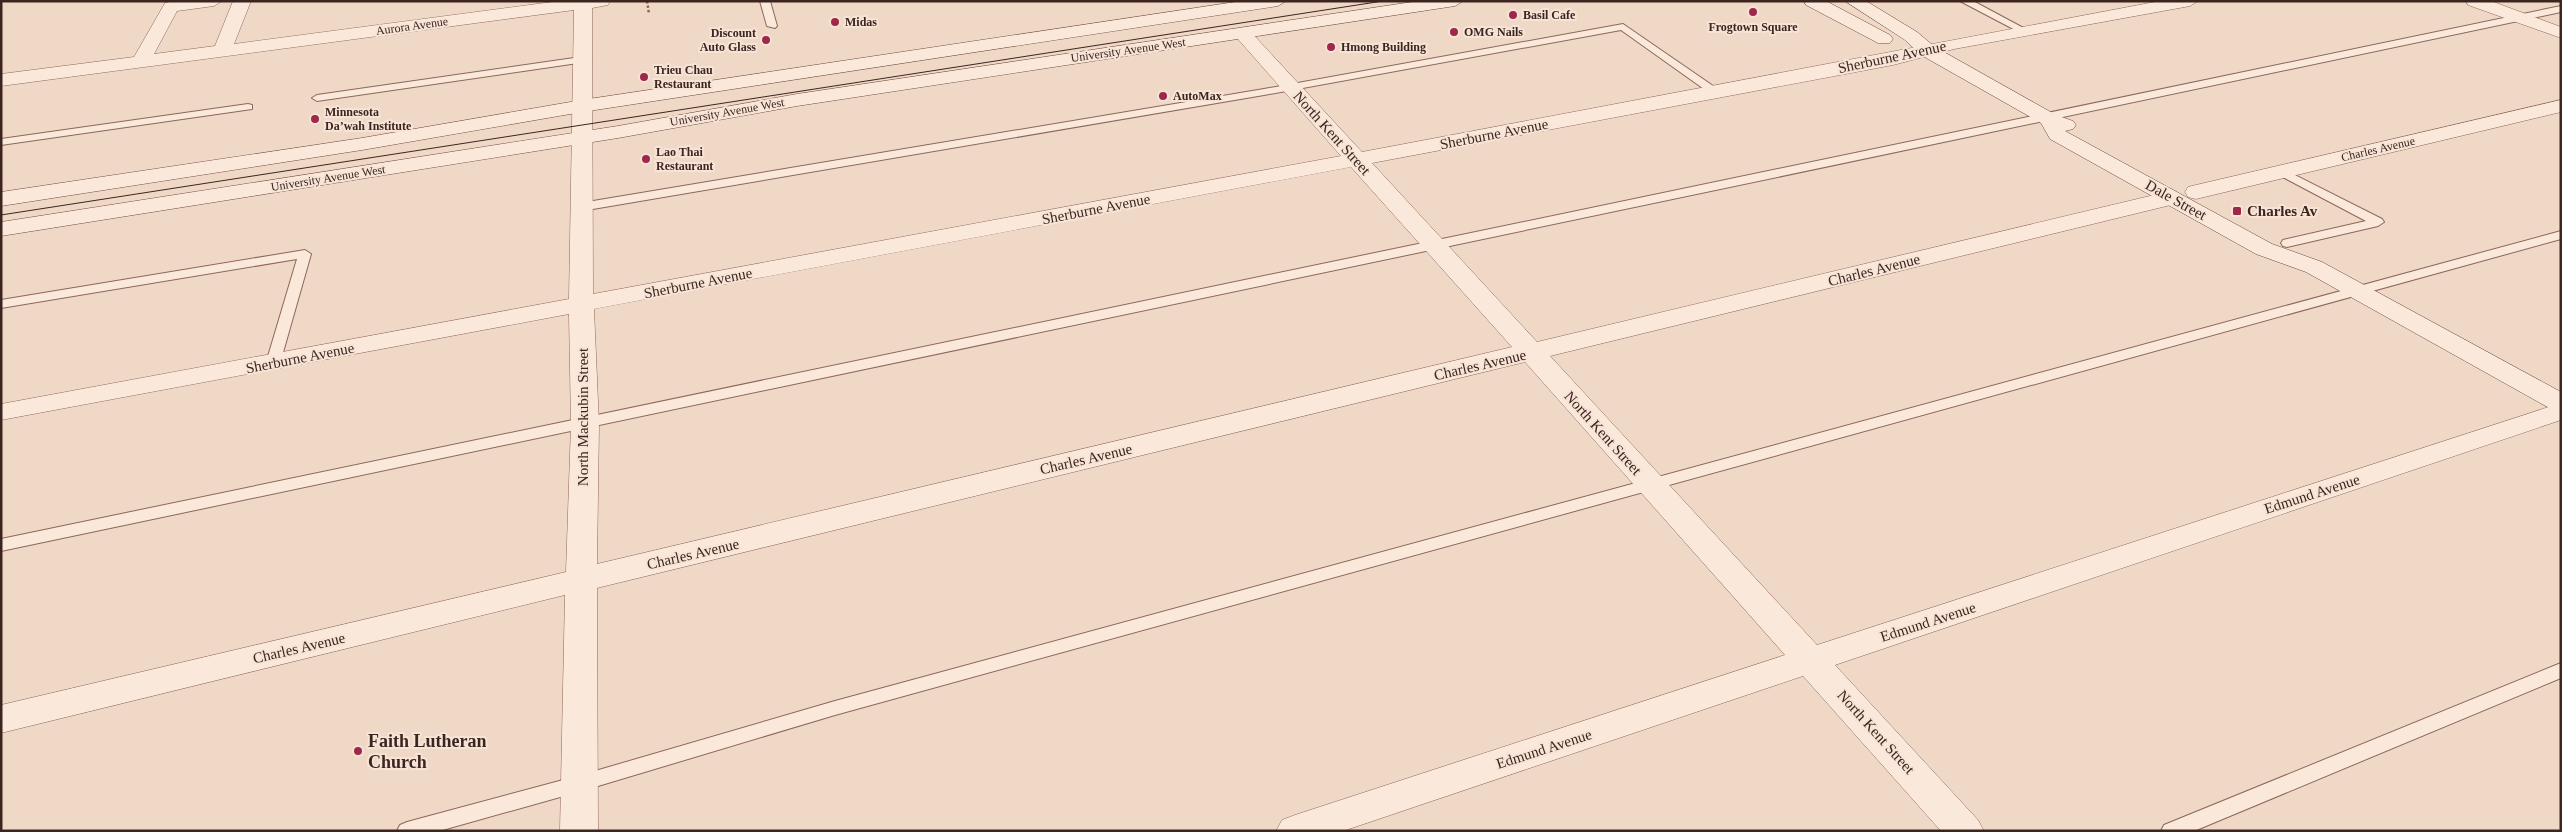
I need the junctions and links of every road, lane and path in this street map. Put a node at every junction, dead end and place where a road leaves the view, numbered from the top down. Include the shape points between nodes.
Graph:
1 (214, 1) edge
2 (242, 1) edge
3 (602, 1) edge
4 (647, 1) edge
5 (765, 1) edge
6 (1278, 1) edge
7 (1455, 1) edge
8 (1812, 1) edge
9 (1853, 1) edge
10 (1965, 1) edge
11 (2190, 1) edge
12 (2474, 1) edge
13 (582, 4) junction
14 (2561, 9) edge
15 (649, 14) dead end
16 (2519, 18) junction
17 (772, 26) dead end
18 (2024, 31) junction
19 (2561, 33) edge
20 (1243, 34) junction
21 (222, 51) junction
22 (1928, 51) junction
23 (140, 62) junction
24 (581, 64) junction
25 (1, 80) edge
26 (1290, 87) junction
27 (1715, 92) junction
28 (398, 93) dead end
29 (317, 98) dead end
30 (582, 106) junction
31 (2561, 106) edge
32 (248, 107) dead end
33 (2047, 118) junction
34 (581, 138) junction
35 (1, 142) edge
36 (1356, 160) junction
37 (2281, 172) junction
38 (2183, 195) junction
39 (1, 198) edge
40 (581, 207) junction
41 (1, 229) edge
42 (2561, 235) edge
43 (2287, 243) junction
44 (1435, 246) junction
45 (2314, 266) junction
46 (2358, 290) junction
47 (1, 304) edge
48 (581, 305) junction
49 (1531, 353) junction
50 (273, 363) junction
51 (2561, 403) edge
52 (2561, 411) edge
53 (1, 412) edge
54 (585, 425) junction
55 (1651, 486) junction
56 (1, 545) edge
57 (581, 581) junction
58 (1812, 661) junction
59 (2561, 670) edge
60 (1, 719) edge
61 (578, 784) junction
62 (407, 831) edge
63 (579, 831) edge
64 (1295, 831) edge
65 (1965, 831) edge
66 (2171, 831) edge

1 - 23 street via 171,7
2 - 21 street
3 - 13 street, Aurora Avenue
4 - 15 path
5 - 17 lane
6 - 30 street, University Avenue West
7 - 20 street, University Avenue West
8 - 22 street, Dale Street via 1888,40
9 - 22 street, Dale Street via 1911,36
10 - 18 lane
11 - 18 street, Sherburne Avenue
12 - 16 street
13 - 21 street, Aurora Avenue
13 - 24 street, North Mackubin Street
14 - 16 lane
16 - 19 street
16 - 33 lane
18 - 22 street, Sherburne Avenue
20 - 26 street, North Kent Street
20 - 34 street, University Avenue West via 1111,51 797,100
21 - 23 street, Aurora Avenue
22 - 27 street, Sherburne Avenue
22 - 33 street, Dale Street
23 - 25 street, Aurora Avenue
24 - 28 lane
24 - 29 lane
24 - 30 street, North Mackubin Street
26 - 27 lane via 1623,27
26 - 36 street, North Kent Street
26 - 40 lane
27 - 36 street, Sherburne Avenue
30 - 34 street, North Mackubin Street
30 - 39 street, University Avenue West via 362,144
31 - 37 street, Charles Avenue
32 - 35 lane
33 - 38 street, Dale Street via 2058,134
33 - 44 lane
34 - 40 street, North Mackubin Street
34 - 41 street, University Avenue West
36 - 44 street, North Kent Street
36 - 48 street, Sherburne Avenue
37 - 38 street, Charles Avenue
37 - 43 lane via 2378,222
38 - 43 street, Dale Street
38 - 45 street, Dale Street via 2264,249
38 - 49 street, Charles Avenue
40 - 48 street, North Mackubin Street
42 - 46 lane
43 - 45 street, Dale Street
44 - 49 street, North Kent Street
44 - 54 lane
45 - 46 street, Dale Street
46 - 51 street, Dale Street
46 - 55 lane
47 - 50 lane via 305,254
48 - 50 street, Sherburne Avenue
48 - 54 street, North Mackubin Street
49 - 55 street, North Kent Street
49 - 57 street, Charles Avenue
50 - 53 street, Sherburne Avenue
52 - 58 street, Edmund Avenue
54 - 56 lane
54 - 57 street, North Mackubin Street
55 - 58 street, North Kent Street
55 - 61 lane via 835,708
57 - 60 street, Charles Avenue
57 - 61 street, North Mackubin Street
58 - 64 street, Edmund Avenue
58 - 65 street, North Kent Street
59 - 66 lane
61 - 62 lane
61 - 63 street, North Mackubin Street

